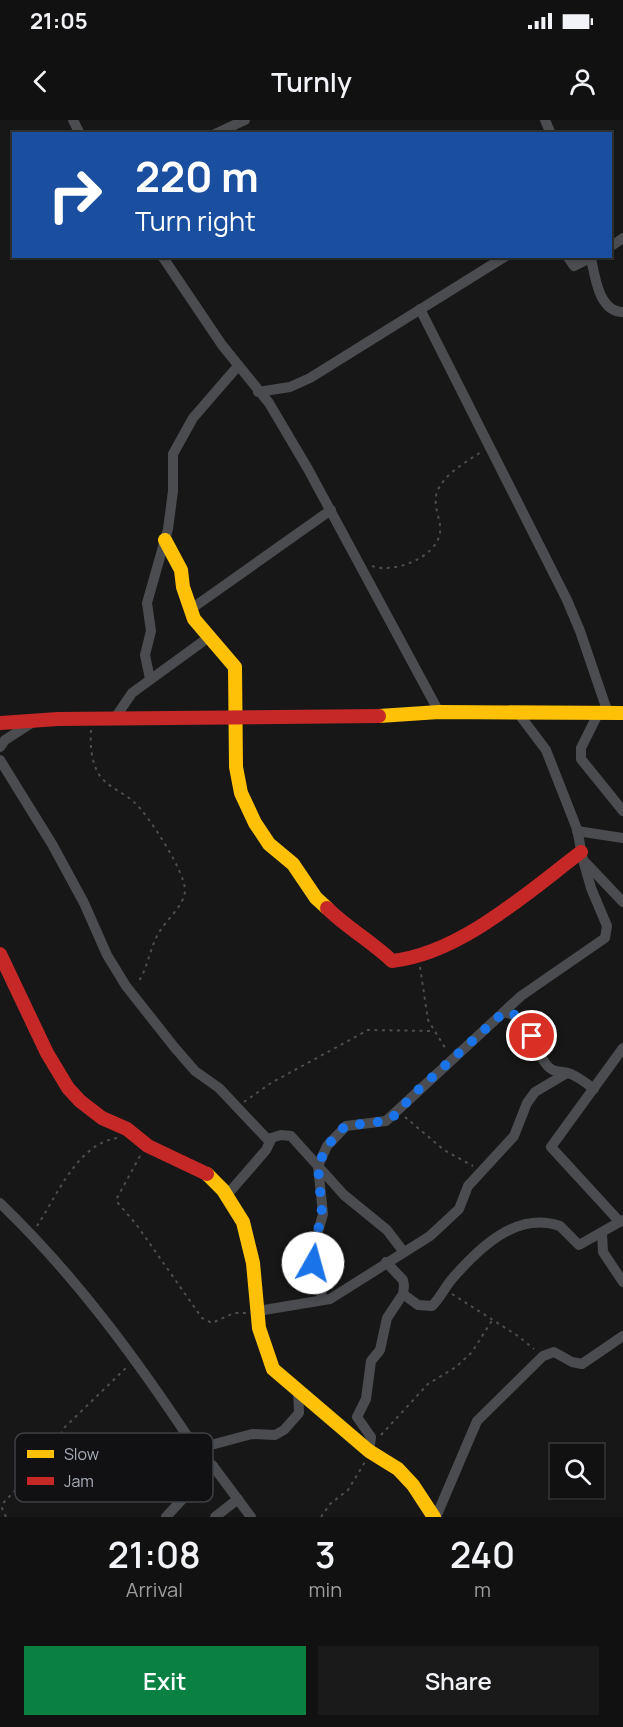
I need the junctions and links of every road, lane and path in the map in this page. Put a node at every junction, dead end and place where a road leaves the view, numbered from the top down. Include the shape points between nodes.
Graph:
1 (216, 120) edge
2 (245, 120) edge
3 (218, 132) edge
4 (163, 258) edge
5 (503, 258) edge
6 (568, 258) edge
7 (591, 258) edge
8 (593, 258) edge
9 (420, 309) junction
10 (623, 312) edge
11 (238, 366) junction
12 (258, 392) junction
13 (488, 447) junction
14 (331, 510) junction
15 (165, 540) junction
16 (358, 561) junction
17 (191, 609) junction
18 (209, 637) junction
19 (150, 679) junction
20 (439, 712) junction
21 (623, 712) edge
22 (518, 713) junction
23 (603, 713) junction
24 (91, 718) junction
25 (115, 718) junction
26 (233, 719) junction
27 (37, 720) junction
28 (0, 723) edge
29 (0, 747) edge
30 (0, 760) edge
31 (623, 811) edge
32 (578, 831) junction
33 (623, 838) edge
34 (582, 856) junction
35 (623, 902) edge
36 (0, 954) edge
37 (417, 956) junction
38 (131, 992) junction
39 (504, 1012) junction
40 (433, 1031) junction
41 (623, 1048) edge
42 (454, 1059) junction
43 (567, 1072) junction
44 (594, 1089) junction
45 (238, 1107) junction
46 (399, 1111) junction
47 (139, 1139) junction
48 (268, 1139) junction
49 (318, 1166) junction
50 (484, 1170) junction
51 (227, 1195) junction
52 (0, 1203) edge
53 (621, 1221) edge
54 (602, 1233) junction
55 (32, 1234) junction
56 (403, 1251) junction
57 (386, 1262) junction
58 (623, 1282) edge
59 (445, 1288) junction
60 (403, 1294) junction
61 (323, 1300) junction
62 (258, 1311) junction
63 (493, 1319) junction
64 (623, 1336) edge
65 (543, 1356) junction
66 (134, 1360) junction
67 (298, 1389) junction
68 (62, 1433) edge
69 (185, 1433) edge
70 (213, 1444) edge
71 (370, 1449) junction
72 (213, 1466) edge
73 (15, 1491) edge
74 (238, 1499) junction
75 (180, 1502) edge
76 (6, 1517) edge
77 (166, 1517) edge
78 (215, 1517) edge
79 (250, 1517) edge
80 (321, 1517) edge
81 (435, 1517) edge

1 - 3 street
2 - 3 street
4 - 11 street
5 - 9 street
6 - 7 street via 574,266
8 - 10 street via 594,276 608,307
9 - 12 street via 310,378 290,387
9 - 13 street
11 - 12 street
11 - 15 street via 193,418 173,454 173,491
12 - 14 street via 269,403
13 - 16 path via 458,468 437,491 440,536 426,552 406,565 385,570
13 - 23 street via 567,600
14 - 16 street
14 - 17 street
15 - 17 street via 182,570
15 - 19 street via 147,603 151,631 145,655
16 - 20 street
17 - 18 street
18 - 19 street
18 - 26 street via 235,667
19 - 25 street via 124,701
20 - 22 street
20 - 26 street
21 - 23 street
22 - 23 street
22 - 32 street via 546,750
23 - 31 street via 581,748 581,759
24 - 25 street
24 - 27 street
24 - 38 path via 90,742 97,771 144,814 172,858 184,887 182,899 158,934 146,971
25 - 26 street
26 - 37 street via 239,785 264,839 293,864 316,898 349,928 393,961
27 - 28 street
27 - 29 street
30 - 38 street via 52,844 107,955
32 - 33 street
32 - 34 street
34 - 35 street
34 - 37 street via 448,945
34 - 39 street via 607,934
36 - 47 street via 64,1083 96,1114
37 - 40 path
38 - 45 street via 195,1071
39 - 42 street
39 - 43 street via 519,1018 550,1069
40 - 42 path
40 - 45 path via 368,1030 271,1083
41 - 44 street
42 - 46 street
43 - 44 street
43 - 50 street via 535,1092 514,1136
44 - 53 street via 551,1149
45 - 48 street
46 - 49 street via 386,1121 345,1126 327,1146
46 - 50 path via 444,1150
47 - 51 street via 201,1167
47 - 55 path via 100,1142 92,1148 77,1163
47 - 62 path via 138,1163 117,1202 206,1321 212,1323 234,1313
48 - 49 street via 291,1136
48 - 51 street via 269,1146
49 - 56 street via 360,1211 387,1230
49 - 61 street via 322,1214 313,1263
50 - 56 street via 468,1186 453,1215 430,1236
51 - 62 street via 250,1236
52 - 55 street
53 - 54 street
54 - 58 street via 603,1252
54 - 59 street via 578,1245 560,1226 520,1223 485,1246
55 - 66 street via 92,1301
56 - 57 street
57 - 60 street via 403,1280
57 - 61 street
59 - 60 street via 428,1307
59 - 63 path
60 - 71 street via 391,1309 381,1348 371,1361 366,1399 357,1417 371,1437
61 - 62 street
62 - 67 street via 270,1364
63 - 65 path
63 - 71 path via 472,1352 429,1384
64 - 65 street via 582,1364 554,1352
65 - 81 street via 477,1421
66 - 68 path
66 - 69 street
67 - 70 street via 299,1413 284,1430 271,1436 252,1434
67 - 71 street
71 - 80 path via 348,1490
71 - 81 street via 405,1476
72 - 74 street
73 - 76 path via 4,1502
74 - 78 street
74 - 79 street
75 - 77 street

